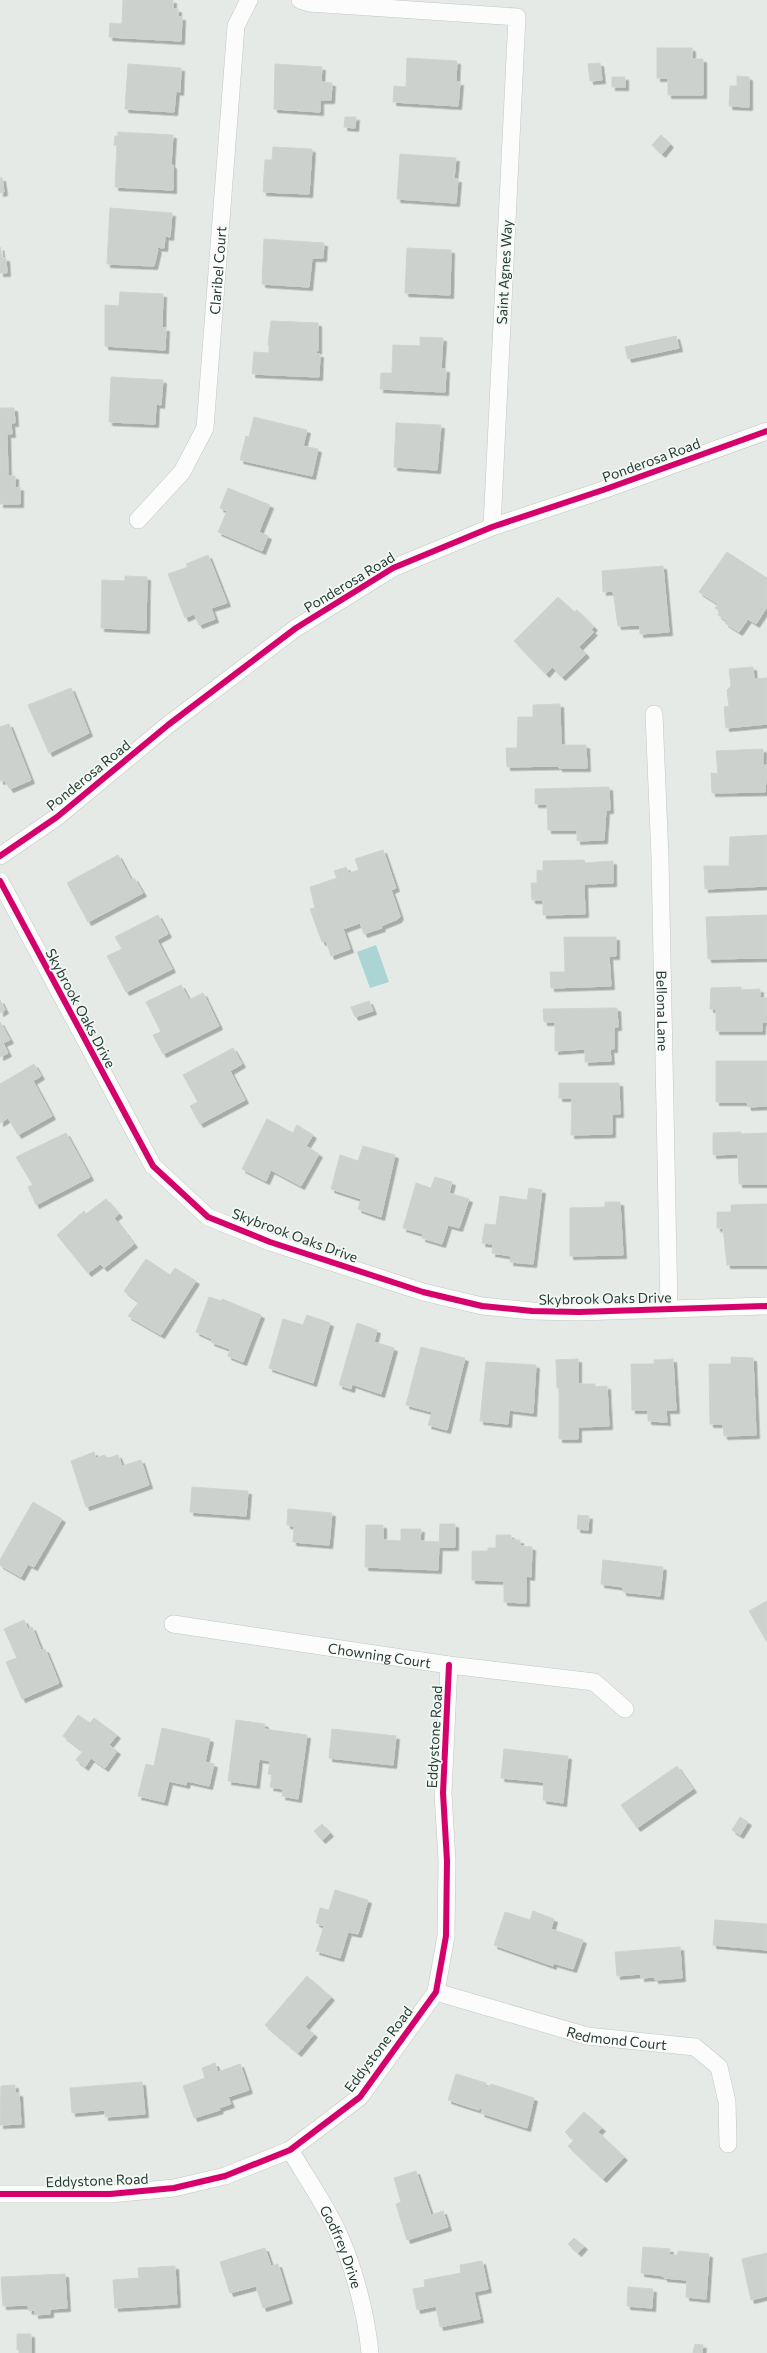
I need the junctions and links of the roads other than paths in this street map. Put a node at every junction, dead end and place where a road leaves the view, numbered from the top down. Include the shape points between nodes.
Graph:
1 (249, 0) edge
2 (300, 0) edge
3 (767, 431) edge
4 (138, 520) dead end
5 (492, 527) junction
6 (654, 714) dead end
7 (0, 856) edge
8 (0, 881) edge
9 (767, 1306) edge
10 (669, 1309) junction
11 (173, 1624) dead end
12 (449, 1665) junction
13 (625, 1709) dead end
14 (436, 1992) junction
15 (728, 2144) dead end
16 (290, 2150) junction
17 (0, 2194) edge
18 (370, 2353) edge

1 - 4 street, Claribel Court via 236,26 204,428 182,472
2 - 5 street, Saint Agnes Way via 309,3 517,17
3 - 5 street, Ponderosa Road
5 - 7 street, Ponderosa Road via 393,568 296,628 168,725 57,817
6 - 10 street, Bellona Lane via 660,858
8 - 10 street, Skybrook Oaks Drive via 153,1166 208,1217 270,1242 423,1292 482,1306 571,1312
9 - 10 street, Skybrook Oaks Drive
11 - 12 street, Chowning Court
12 - 13 street, Chowning Court via 594,1682
12 - 14 street, Eddystone Road via 443,1793 447,1861 446,1936
14 - 15 street, Redmond Court via 587,2036 694,2047 719,2067 727,2102
14 - 16 street, Eddystone Road via 360,2097
16 - 17 street, Eddystone Road via 225,2176 174,2188 110,2194
16 - 18 street, Godfrey Drive via 336,2227 357,2285

